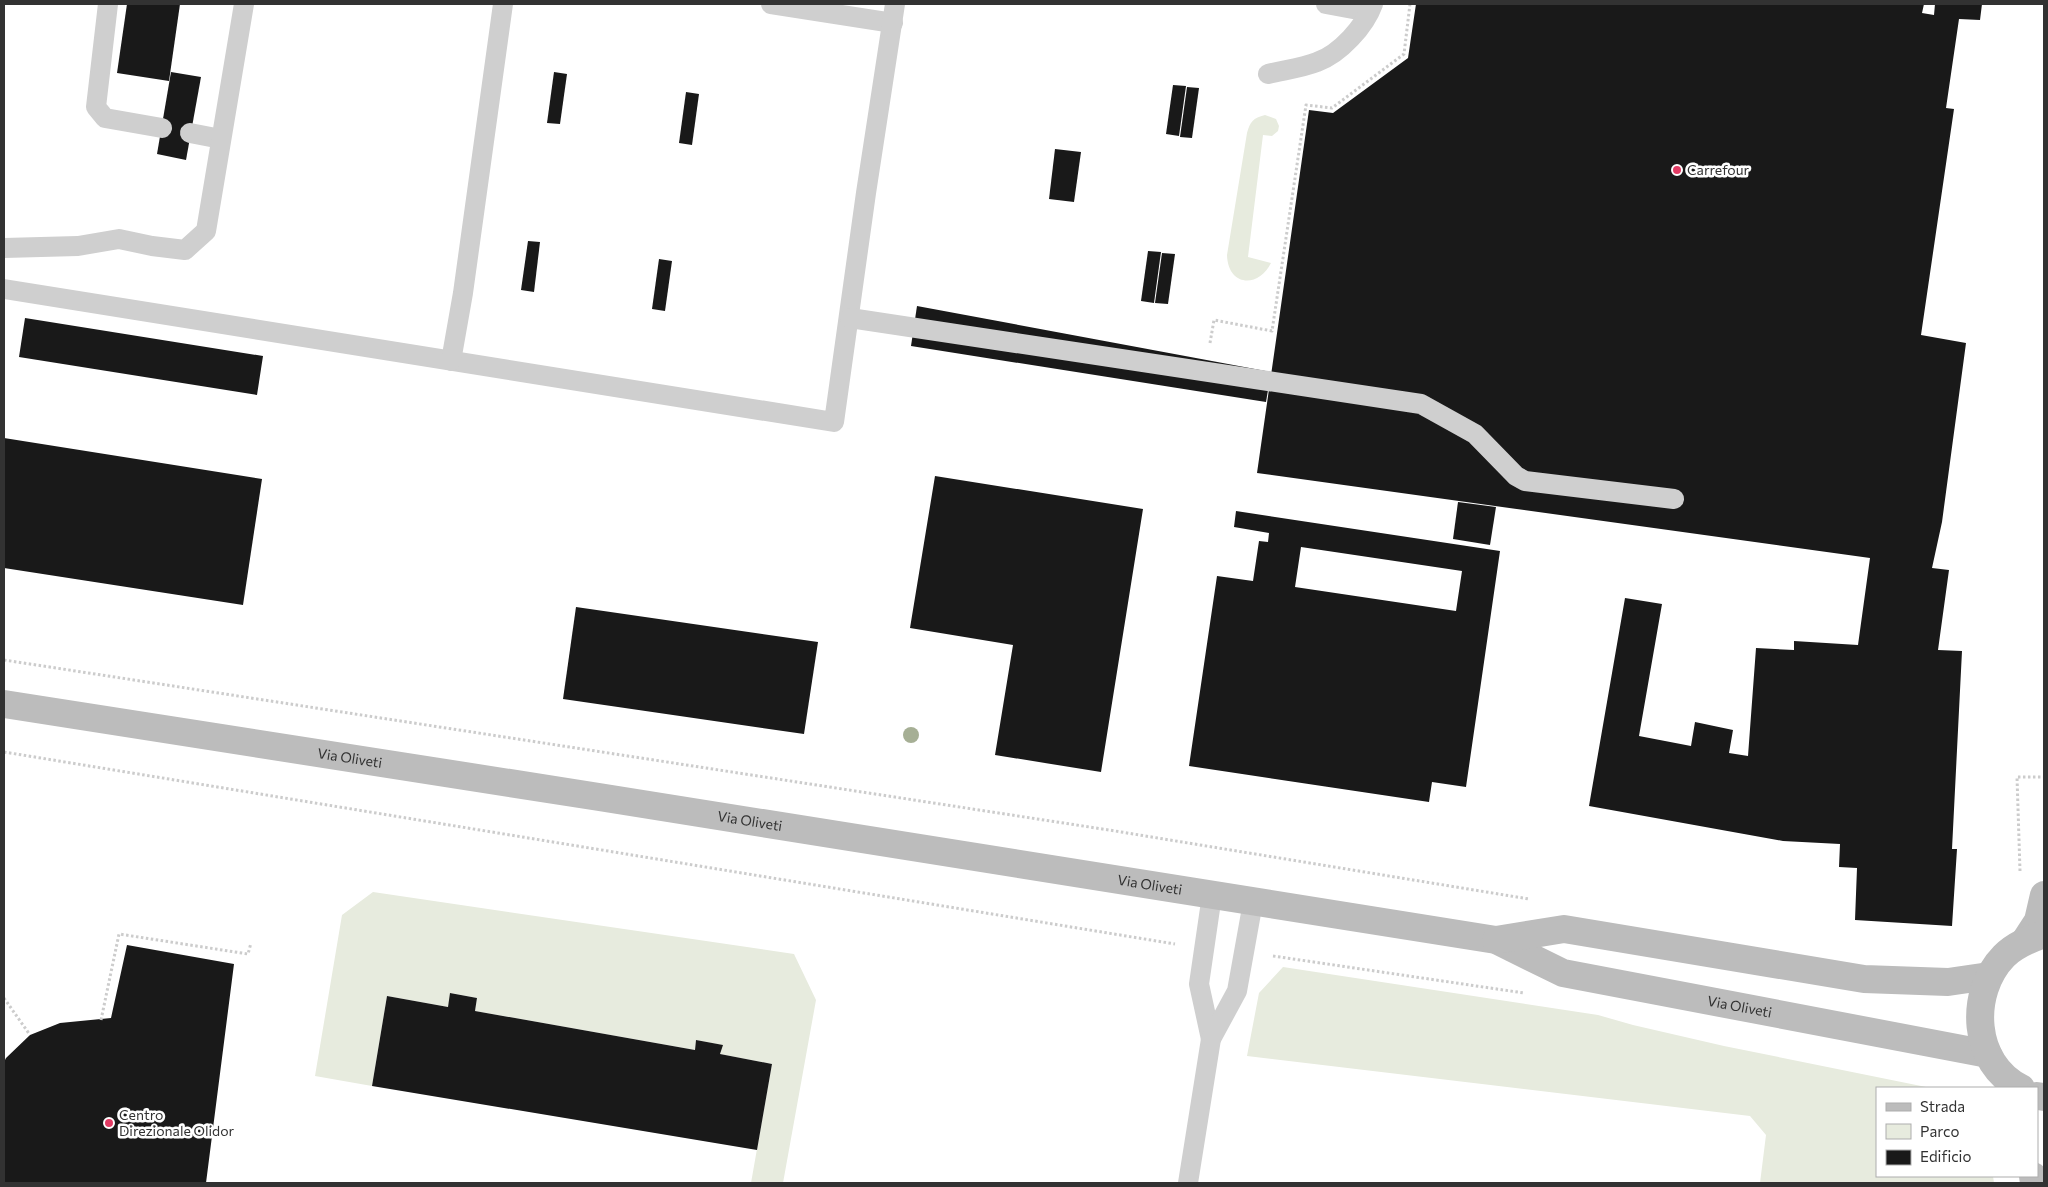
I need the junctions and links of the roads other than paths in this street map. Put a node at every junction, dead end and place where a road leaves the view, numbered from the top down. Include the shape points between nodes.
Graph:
1 (108, 4) edge
2 (244, 4) edge
3 (503, 4) edge
4 (771, 4) edge
5 (1326, 4) edge
6 (1371, 8) edge
7 (894, 13) edge
8 (1268, 74) dead end
9 (162, 128) dead end
10 (190, 133) dead end
11 (221, 139) junction
12 (4, 248) edge
13 (4, 289) edge
14 (850, 318) junction
15 (451, 361) junction
16 (1674, 500) dead end
17 (4, 704) edge
18 (1212, 895) junction
19 (2044, 895) edge
20 (1253, 902) junction
21 (2034, 938) edge
22 (1496, 940) junction
23 (1989, 976) junction
24 (1211, 1039) junction
25 (1988, 1054) junction
26 (2020, 1087) edge
27 (1188, 1183) edge

1 - 9 lane via 96,107 106,118
2 - 11 lane
3 - 15 lane via 464,293
4 - 7 lane
5 - 6 lane
6 - 8 lane via 1346,44 1319,62
7 - 14 lane
10 - 11 lane
11 - 12 lane via 206,231 185,250 119,239 78,246
13 - 15 lane
14 - 15 lane via 834,422
14 - 16 lane via 1421,404 1475,434 1516,476 1525,481
17 - 18 main road, Via Oliveti
18 - 20 main road, Via Oliveti
18 - 24 lane via 1199,984
19 - 21 main road
20 - 22 main road, Via Oliveti
20 - 24 lane via 1237,991
21 - 23 main road via 2004,956
22 - 23 main road, Via Oliveti via 1564,929 1864,979 1948,982
22 - 25 main road, Via Oliveti via 1563,973
23 - 25 main road via 1980,1001 1980,1028
24 - 27 lane
25 - 26 main road via 2000,1071

